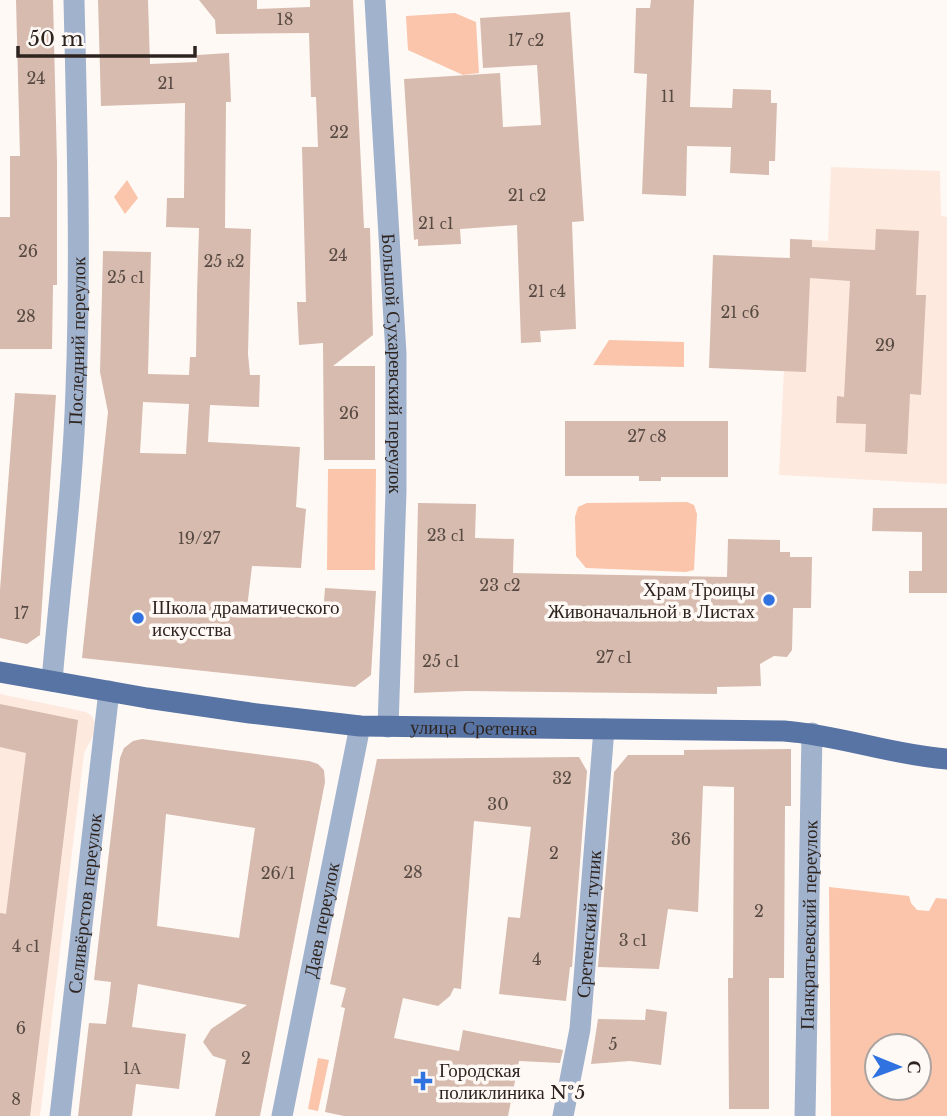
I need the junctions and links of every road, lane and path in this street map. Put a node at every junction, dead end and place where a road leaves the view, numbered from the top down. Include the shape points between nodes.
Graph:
1 (74, 0) edge
2 (375, 0) edge
3 (0, 672) edge
4 (52, 681) junction
5 (109, 691) junction
6 (360, 726) junction
7 (388, 727) junction
8 (604, 729) junction
9 (812, 733) junction
10 (947, 759) edge
11 (60, 1116) edge
12 (282, 1116) edge
13 (563, 1116) edge
14 (805, 1116) edge

1 - 4 street, Последний переулок via 76,387
2 - 7 street, Большой Сухаревский переулок via 396,333
3 - 4 main road, улица Сретенка
4 - 5 main road, улица Сретенка
5 - 6 main road, улица Сретенка
5 - 11 street, Селивёрстов переулок
6 - 7 main road, улица Сретенка
6 - 12 street, Даев переулок
7 - 8 main road, улица Сретенка
8 - 9 main road, улица Сретенка
8 - 13 street, Сретенский тупик via 580,1029
9 - 10 main road, улица Сретенка
9 - 14 street, Панкратьевский переулок

